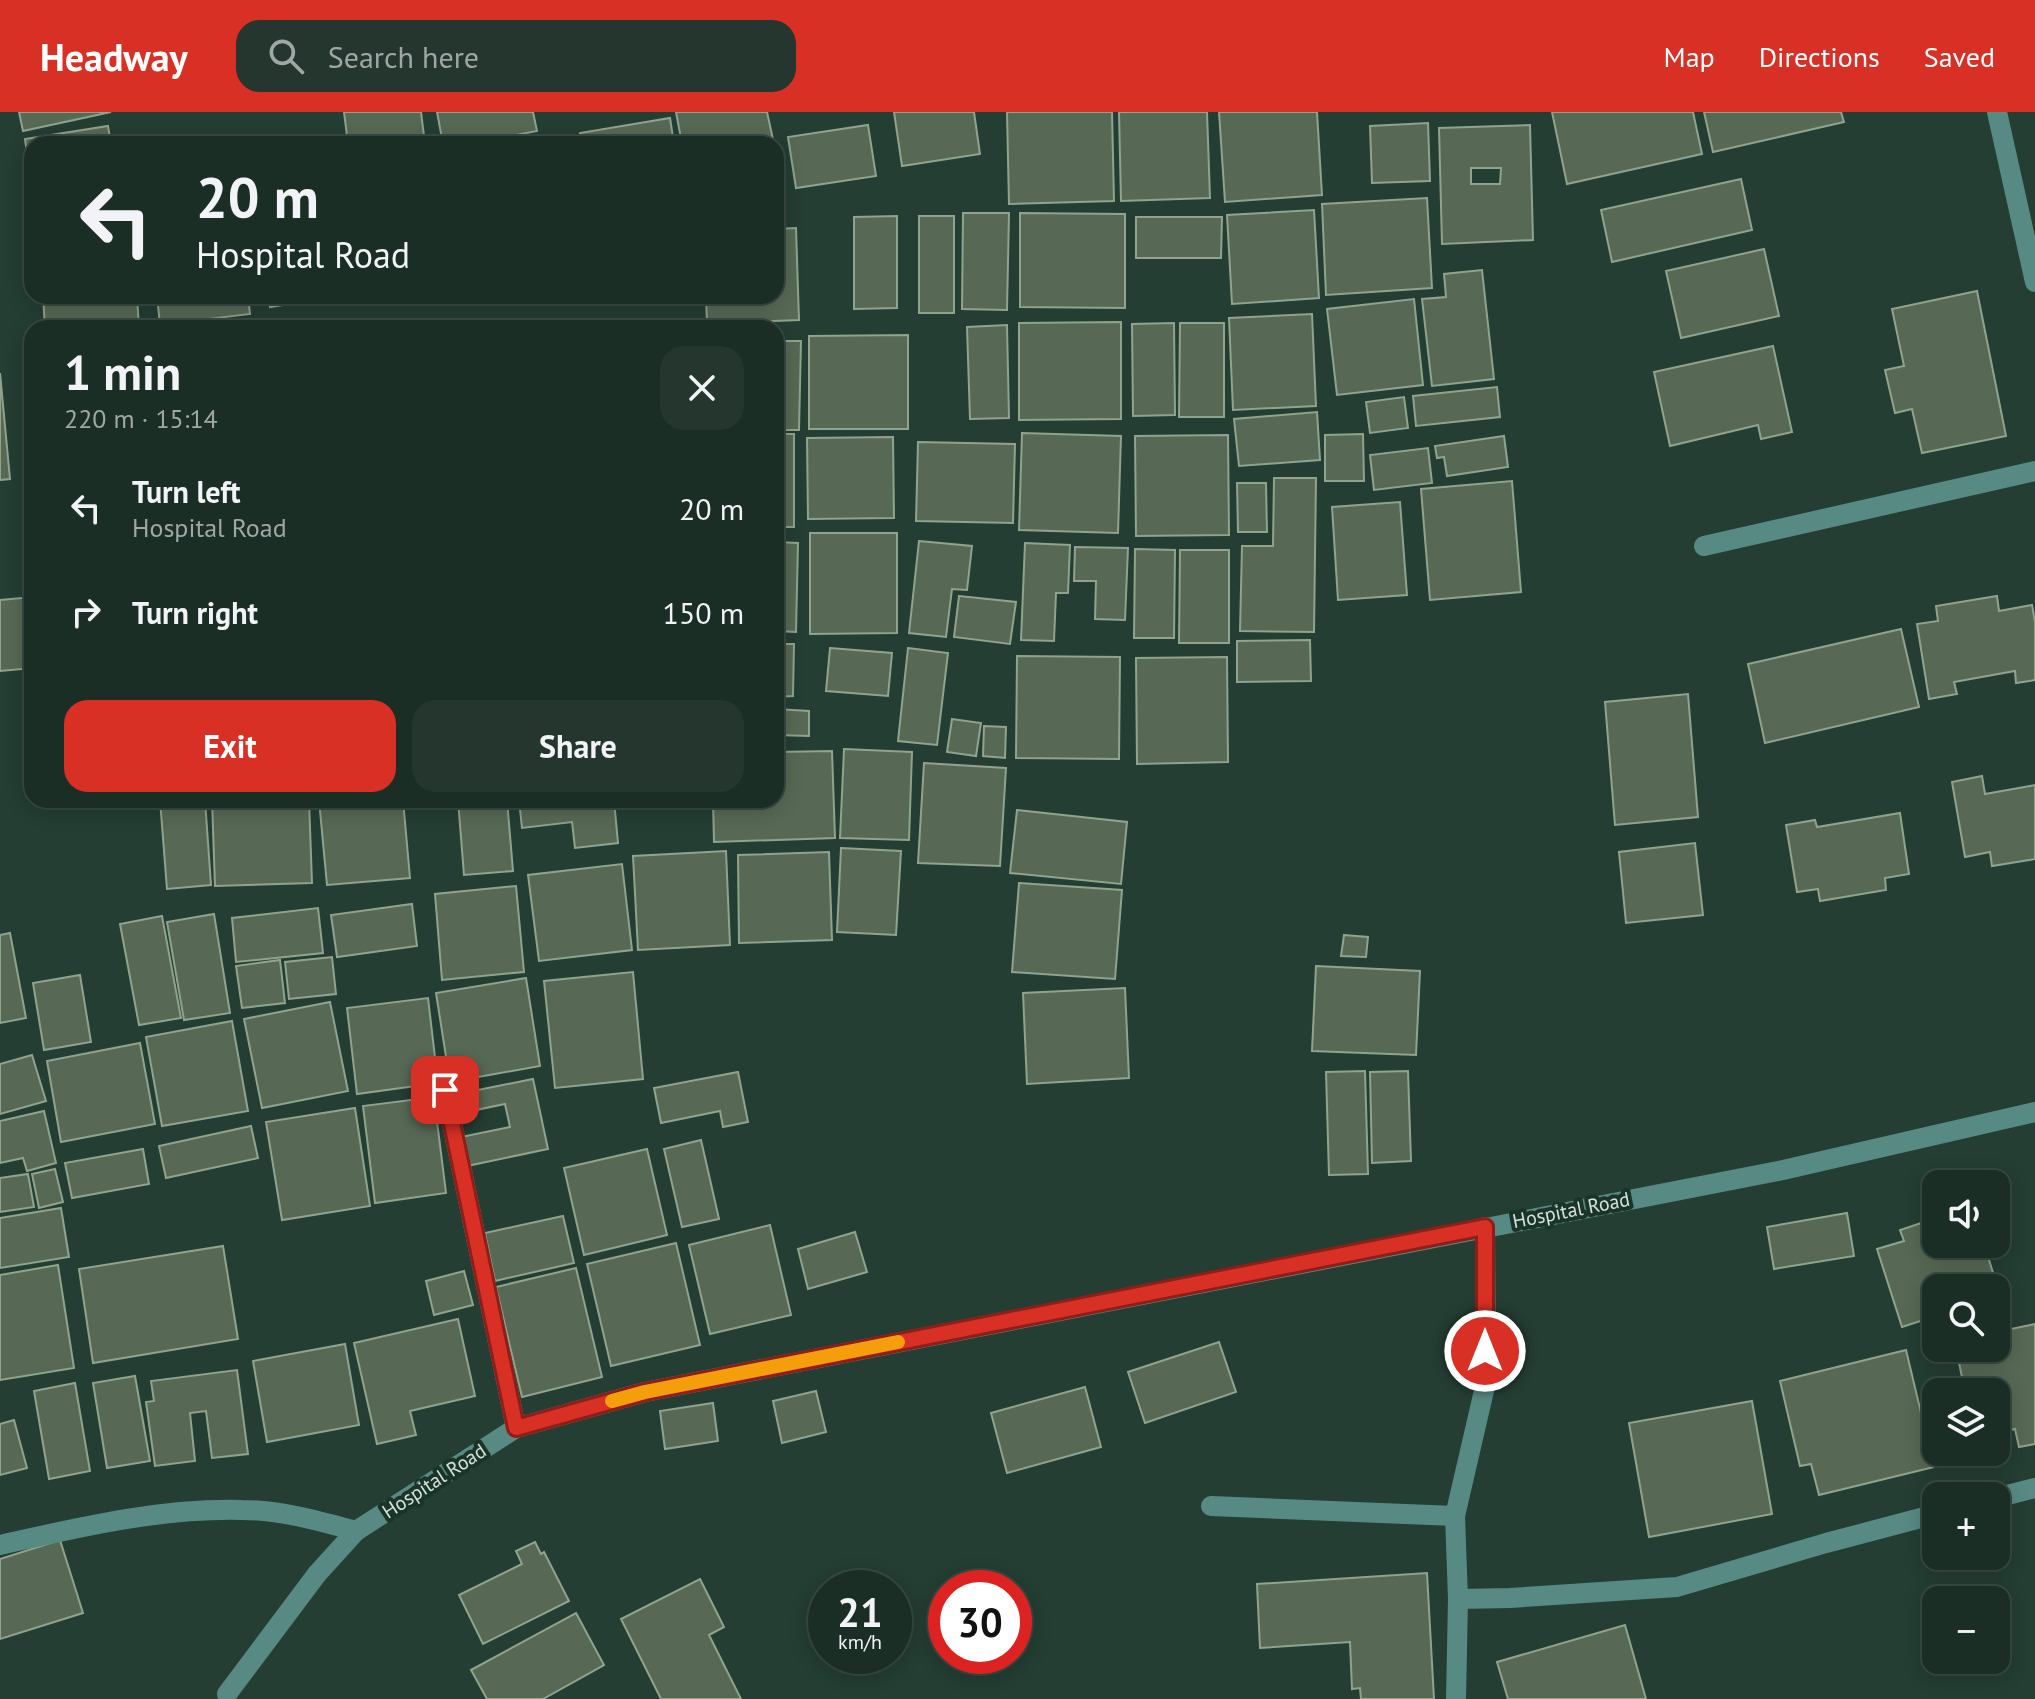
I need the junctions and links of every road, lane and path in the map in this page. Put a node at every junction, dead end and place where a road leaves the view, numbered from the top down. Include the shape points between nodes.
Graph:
1 (1997, 112) edge
2 (2035, 282) edge
3 (2035, 471) edge
4 (1704, 546) dead end
5 (445, 1090) dead end
6 (2035, 1112) edge
7 (1485, 1227) junction
8 (516, 1428) junction
9 (2035, 1488) edge
10 (2010, 1494) edge
11 (1211, 1506) dead end
12 (1455, 1516) junction
13 (1922, 1518) edge
14 (356, 1531) junction
15 (0, 1545) edge
16 (1458, 1599) junction
17 (224, 1697) edge
18 (1456, 1699) edge

1 - 2 street
3 - 4 street
5 - 8 street
6 - 7 street, Hospital Road via 1783,1170
7 - 8 street, Hospital Road via 645,1392
7 - 12 street via 1486,1382
8 - 14 street, Hospital Road
9 - 10 street
11 - 12 street
12 - 16 street
13 - 16 street via 1677,1587
14 - 15 street via 244,1509 170,1512
14 - 17 street, Hospital Road
16 - 18 street

